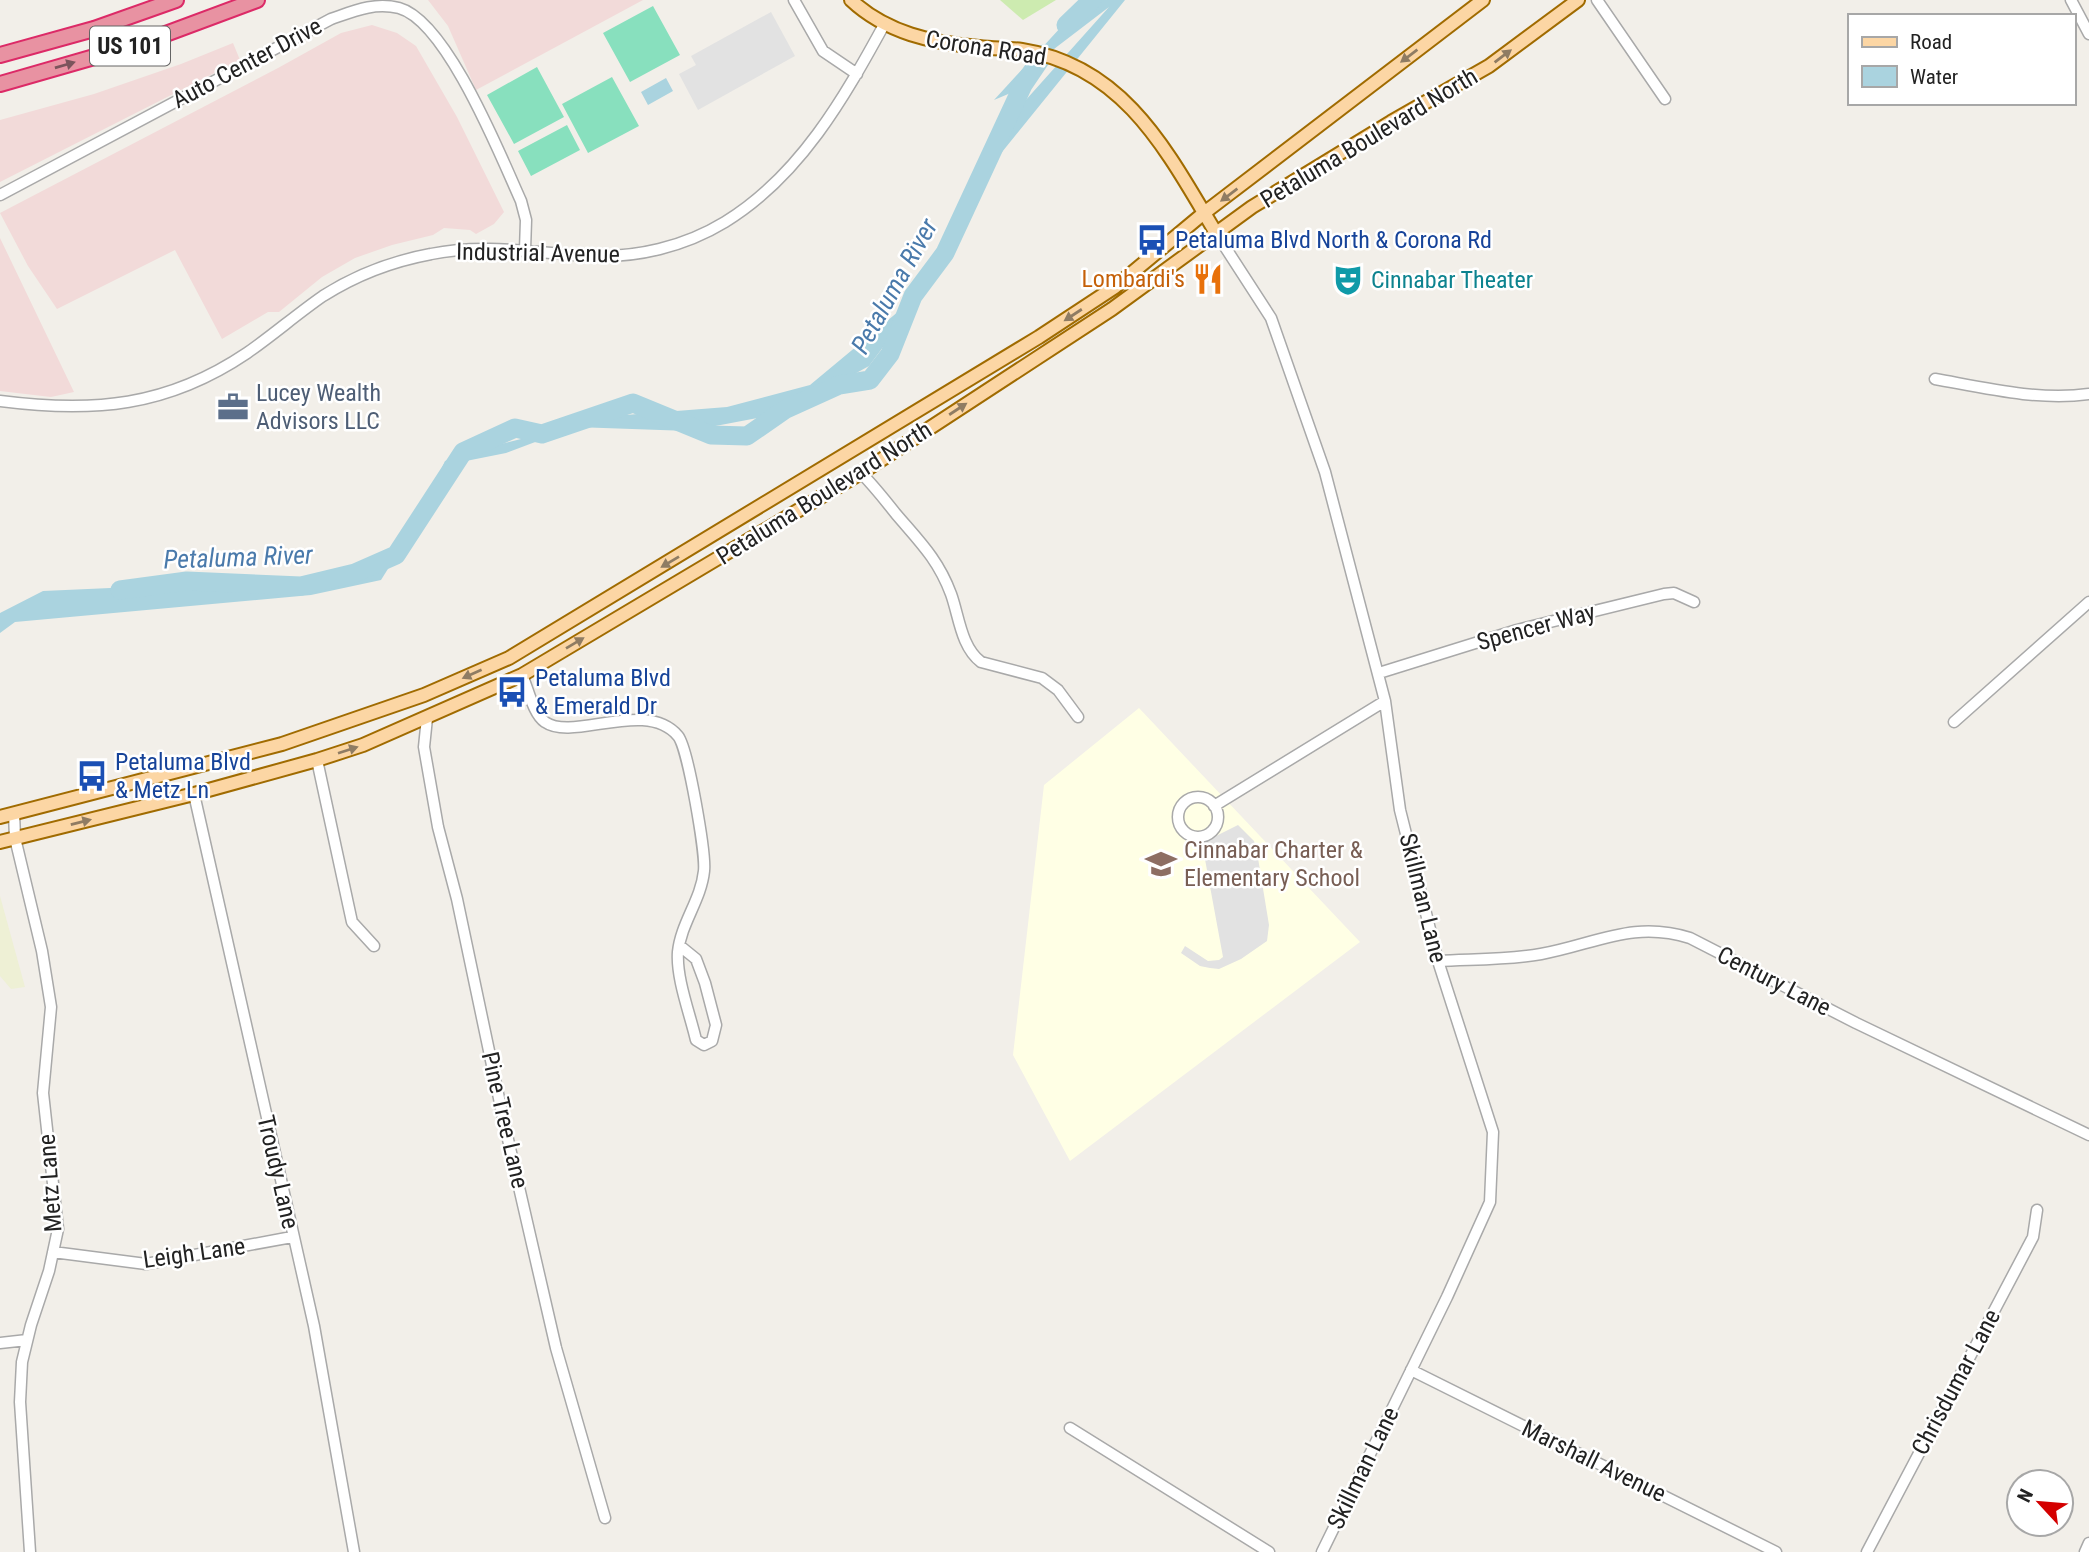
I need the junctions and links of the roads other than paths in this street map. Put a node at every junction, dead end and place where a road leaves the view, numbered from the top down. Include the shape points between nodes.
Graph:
1 (176, 0) edge
2 (257, 0) edge
3 (794, 0) edge
4 (851, 0) edge
5 (1483, 0) edge
6 (1578, 0) edge
7 (1597, 0) edge
8 (2071, 0) edge
9 (885, 23) junction
10 (2089, 34) edge
11 (0, 55) edge
12 (856, 75) junction
13 (0, 85) edge
14 (1665, 99) dead end
15 (0, 195) edge
16 (1204, 213) junction
17 (1216, 233) junction
18 (526, 250) junction
19 (1935, 379) dead end
20 (2089, 394) edge
21 (0, 401) edge
22 (862, 473) junction
23 (1694, 602) dead end
24 (2089, 602) edge
25 (1379, 673) junction
26 (522, 675) junction
27 (1385, 701) junction
28 (1078, 717) dead end
29 (427, 718) junction
30 (1954, 722) dead end
31 (317, 760) junction
32 (194, 794) junction
33 (1214, 806) junction
34 (14, 813) junction
35 (0, 817) edge
36 (15, 838) junction
37 (0, 842) edge
38 (374, 946) dead end
39 (680, 946) junction
40 (1438, 961) junction
41 (2089, 1135) edge
42 (2037, 1210) dead end
43 (292, 1237) junction
44 (53, 1252) junction
45 (27, 1339) junction
46 (0, 1342) edge
47 (1411, 1370) junction
48 (1070, 1428) dead end
49 (605, 1518) dead end
50 (2089, 1544) edge
51 (30, 1552) edge
52 (354, 1552) edge
53 (1269, 1552) edge
54 (1322, 1552) edge
55 (1776, 1552) edge
56 (1867, 1552) edge
57 (2085, 1552) edge

1 - 11 highway, US 101
13 -> 2 highway, US 101 via 136,45
3 - 12 street via 822,51
4 - 9 main road, Corona Road
5 -> 16 main road, Petaluma Boulevard North
17 -> 6 main road, Petaluma Boulevard North via 1364,138 1489,66
7 - 14 street
8 - 10 street
9 - 12 street, Industrial Avenue
9 - 16 main road, Corona Road via 931,41 1021,50 1085,71 1111,89 1154,132
12 - 18 street, Industrial Avenue via 796,162 750,205 701,235 631,254 588,256
15 - 18 street, Auto Center Drive via 331,19 383,6 402,9 416,18 458,69 521,201
16 - 17 main road, Corona Road
16 -> 34 main road, Petaluma Boulevard North via 1115,287 1039,337 509,658 424,695 282,744
22 -> 17 main road, Petaluma Boulevard North via 1111,309
17 - 25 street, Skillman Lane via 1271,318 1326,475
18 - 21 street, Industrial Avenue via 457,250 410,258 365,274 326,294 224,367 152,398 75,408
19 - 20 street via 2035,394
26 -> 22 main road, Petaluma Boulevard North
22 - 28 street via 924,543 950,591 974,656 981,662 1042,678 1058,690
23 - 25 street, Spencer Way via 1674,593 1664,594 1517,631
24 - 30 street
25 - 27 street, Skillman Lane
26 - 29 main road, Petaluma Boulevard North
26 - 39 street via 538,714 555,726 646,720 679,737 704,869
27 - 33 street
27 - 40 street, Skillman Lane via 1400,810
31 -> 29 main road, Petaluma Boulevard North
29 - 49 street, Pine Tree Lane via 424,747 438,827 556,1348
31 - 32 main road, Petaluma Boulevard North
31 - 38 street via 352,922
36 -> 32 main road, Petaluma Boulevard North
32 - 43 street, Troudy Lane
33 - 33 street via 1198,797 1185,802 1178,819 1184,831 1195,837 1210,832 1216,825
34 - 35 main road, Petaluma Boulevard North
34 - 36 street, Metz Lane
36 - 37 main road, Petaluma Boulevard North
36 - 44 street, Metz Lane via 51,1007 43,1093 58,1228
39 - 39 street via 696,959 712,1006 716,1025 712,1041 704,1045 696,1040 681,975
40 - 41 street, Century Lane via 1539,955 1636,931 1667,930
40 - 47 street, Skillman Lane via 1493,1132 1493,1169 1490,1202
42 - 56 street, Chrisdumar Lane via 2033,1237
43 - 44 street, Leigh Lane via 146,1264
43 - 52 street, Troudy Lane via 314,1326
44 - 45 street, Metz Lane
45 - 46 street
45 - 51 street, Metz Lane via 20,1402
47 - 54 street, Skillman Lane
47 - 55 street, Marshall Avenue
48 - 53 street
50 - 57 street

